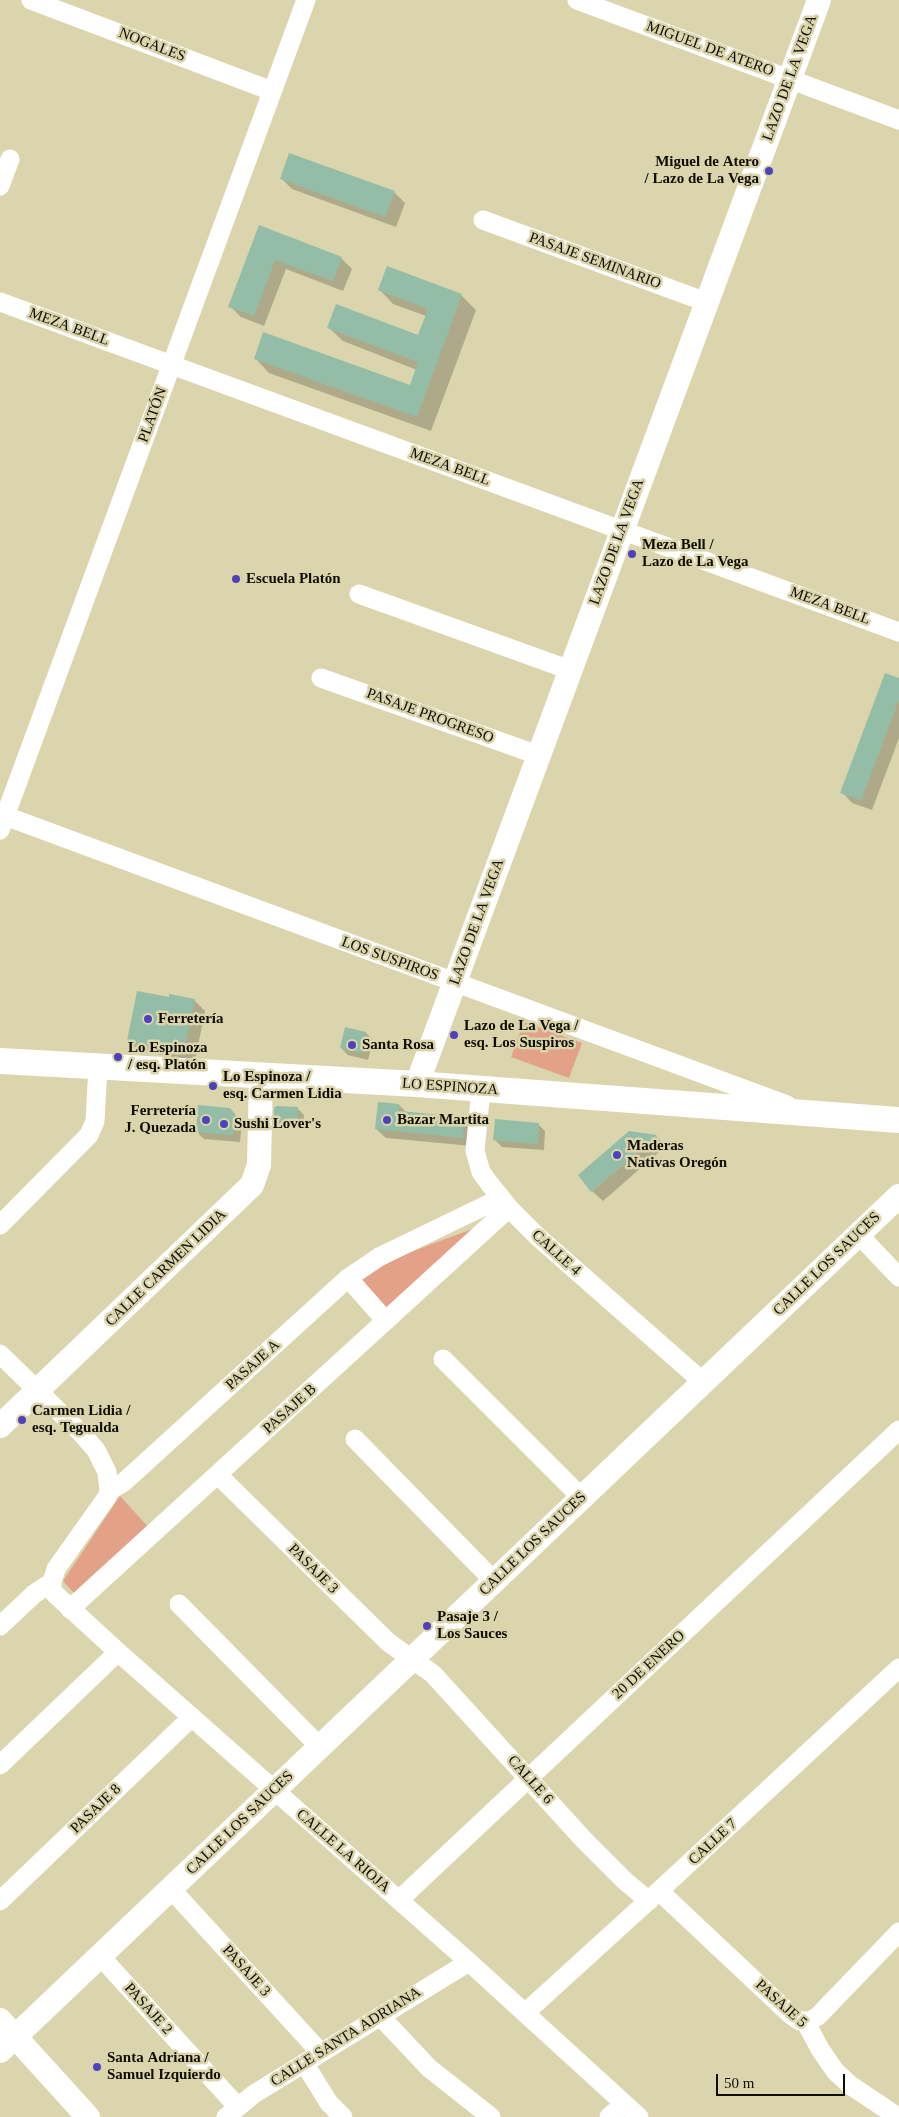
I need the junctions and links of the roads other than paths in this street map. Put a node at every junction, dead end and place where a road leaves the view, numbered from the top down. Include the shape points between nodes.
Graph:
1 (31, 0) edge
2 (306, 0) edge
3 (577, 0) edge
4 (819, 0) edge
5 (790, 79) junction
6 (272, 91) junction
7 (899, 120) edge
8 (10, 159) dead end
9 (0, 186) edge
10 (483, 220) dead end
11 (0, 302) edge
12 (706, 302) junction
13 (171, 365) junction
14 (621, 530) junction
15 (359, 594) dead end
16 (899, 632) edge
17 (570, 670) junction
18 (321, 678) dead end
19 (538, 755) junction
20 (2, 820) edge
21 (454, 983) junction
22 (0, 1061) edge
23 (98, 1067) junction
24 (261, 1076) junction
25 (417, 1084) junction
26 (480, 1089) junction
27 (809, 1113) junction
28 (899, 1120) edge
29 (899, 1196) edge
30 (505, 1203) junction
31 (0, 1225) edge
32 (858, 1234) junction
33 (899, 1277) edge
34 (348, 1278) junction
35 (386, 1321) junction
36 (0, 1354) edge
37 (443, 1359) dead end
38 (703, 1382) junction
39 (38, 1390) junction
40 (0, 1426) edge
41 (899, 1430) edge
42 (355, 1439) dead end
43 (218, 1474) junction
44 (109, 1491) junction
45 (582, 1498) junction
46 (52, 1582) junction
47 (494, 1582) junction
48 (179, 1604) dead end
49 (70, 1609) junction
50 (0, 1626) edge
51 (118, 1652) junction
52 (412, 1659) junction
53 (899, 1668) edge
54 (192, 1717) junction
55 (320, 1747) junction
56 (0, 1765) edge
57 (528, 1778) junction
58 (274, 1790) junction
59 (171, 1888) junction
60 (654, 1896) junction
61 (399, 1900) junction
62 (0, 1902) edge
63 (897, 1938) edge
64 (100, 1956) junction
65 (469, 1962) junction
66 (525, 2013) junction
67 (380, 2016) junction
68 (805, 2021) junction
69 (5, 2036) edge
70 (320, 2052) junction
71 (304, 2063) junction
72 (624, 2104) junction
73 (232, 2111) edge
74 (88, 2117) edge
75 (343, 2117) edge
76 (491, 2117) edge
77 (609, 2117) edge
78 (639, 2117) edge
79 (898, 2117) edge

1 - 6 street, NOGALES
2 - 6 street, PLATÓN
3 - 5 street, MIGUEL DE ATERO
4 - 5 street, LAZO DE LA VEGA
5 - 7 street, MIGUEL DE ATERO
5 - 12 street, LAZO DE LA VEGA
6 - 13 street, PLATÓN
8 - 9 street
10 - 12 street, PASAJE SEMINARIO
11 - 13 street, MEZA BELL
12 - 14 street, LAZO DE LA VEGA
13 - 14 street, MEZA BELL
13 - 20 street, PLATÓN
14 - 16 street, MEZA BELL
14 - 17 street, LAZO DE LA VEGA
15 - 17 street
17 - 19 street, LAZO DE LA VEGA
18 - 19 street, PASAJE PROGRESO
19 - 21 street, LAZO DE LA VEGA
20 - 21 street, LOS SUSPIROS
21 - 25 street, LAZO DE LA VEGA
21 - 27 street, LOS SUSPIROS
22 - 23 main road, LO ESPINOZA
23 - 24 main road, LO ESPINOZA
23 - 31 street via 95,1121 89,1135
24 - 25 main road, LO ESPINOZA
24 - 39 street, CALLE CARMEN LIDIA via 259,1165 252,1185
25 - 26 main road, LO ESPINOZA
26 - 27 main road, LO ESPINOZA
26 - 30 street, CALLE 4 via 476,1161
27 - 28 main road, LO ESPINOZA
29 - 32 street, CALLE LOS SAUCES
30 - 34 street, PASAJE A via 379,1257
30 - 35 street, PASAJE B
30 - 38 street, CALLE 4 via 560,1258
32 - 33 street
32 - 38 street, CALLE LOS SAUCES
34 - 35 street
34 - 44 street, PASAJE A via 124,1482
35 - 43 street, PASAJE B
36 - 39 street
37 - 45 street
38 - 45 street, CALLE LOS SAUCES
39 - 40 street, CALLE CARMEN LIDIA
39 - 44 street via 96,1450 106,1472
41 - 57 street, 20 DE ENERO
42 - 47 street
43 - 49 street, PASAJE B
43 - 52 street, PASAJE 3 via 388,1642
44 - 46 street, PASAJE A via 103,1505 56,1569
45 - 47 street, CALLE LOS SAUCES
46 - 49 street, CALLE LA RIOJA via 52,1590
46 - 50 street
47 - 52 street, CALLE LOS SAUCES
48 - 55 street
49 - 51 street, CALLE LA RIOJA
51 - 54 street, CALLE LA RIOJA
51 - 56 street
52 - 55 street, CALLE LOS SAUCES
52 - 57 street, CALLE 6 via 433,1674
53 - 60 street, CALLE 7
54 - 58 street, CALLE LA RIOJA
54 - 62 street, PASAJE 8
55 - 58 street, CALLE LOS SAUCES
57 - 60 street, CALLE 6 via 603,1860
57 - 61 street, 20 DE ENERO
58 - 59 street, CALLE LOS SAUCES
58 - 61 street, CALLE LA RIOJA
59 - 64 street, CALLE LOS SAUCES
59 - 70 street, PASAJE 3
60 - 66 street, CALLE 7
60 - 68 street, PASAJE 5 via 791,2016
61 - 65 street, CALLE LA RIOJA
63 - 68 street via 818,2016
64 - 69 street, CALLE LOS SAUCES
64 - 73 street, PASAJE 2
65 - 66 street, CALLE LA RIOJA
65 - 67 street, CALLE SANTA ADRIANA
66 - 72 street, CALLE LA RIOJA
67 - 70 street, CALLE SANTA ADRIANA
67 - 76 street via 429,2068
68 - 79 street, PASAJE 5 via 835,2071
69 - 74 street
70 - 71 street, CALLE SANTA ADRIANA
71 - 73 street, CALLE SANTA ADRIANA
71 - 75 street via 329,2103
72 - 77 street
72 - 78 street, CALLE LA RIOJA

